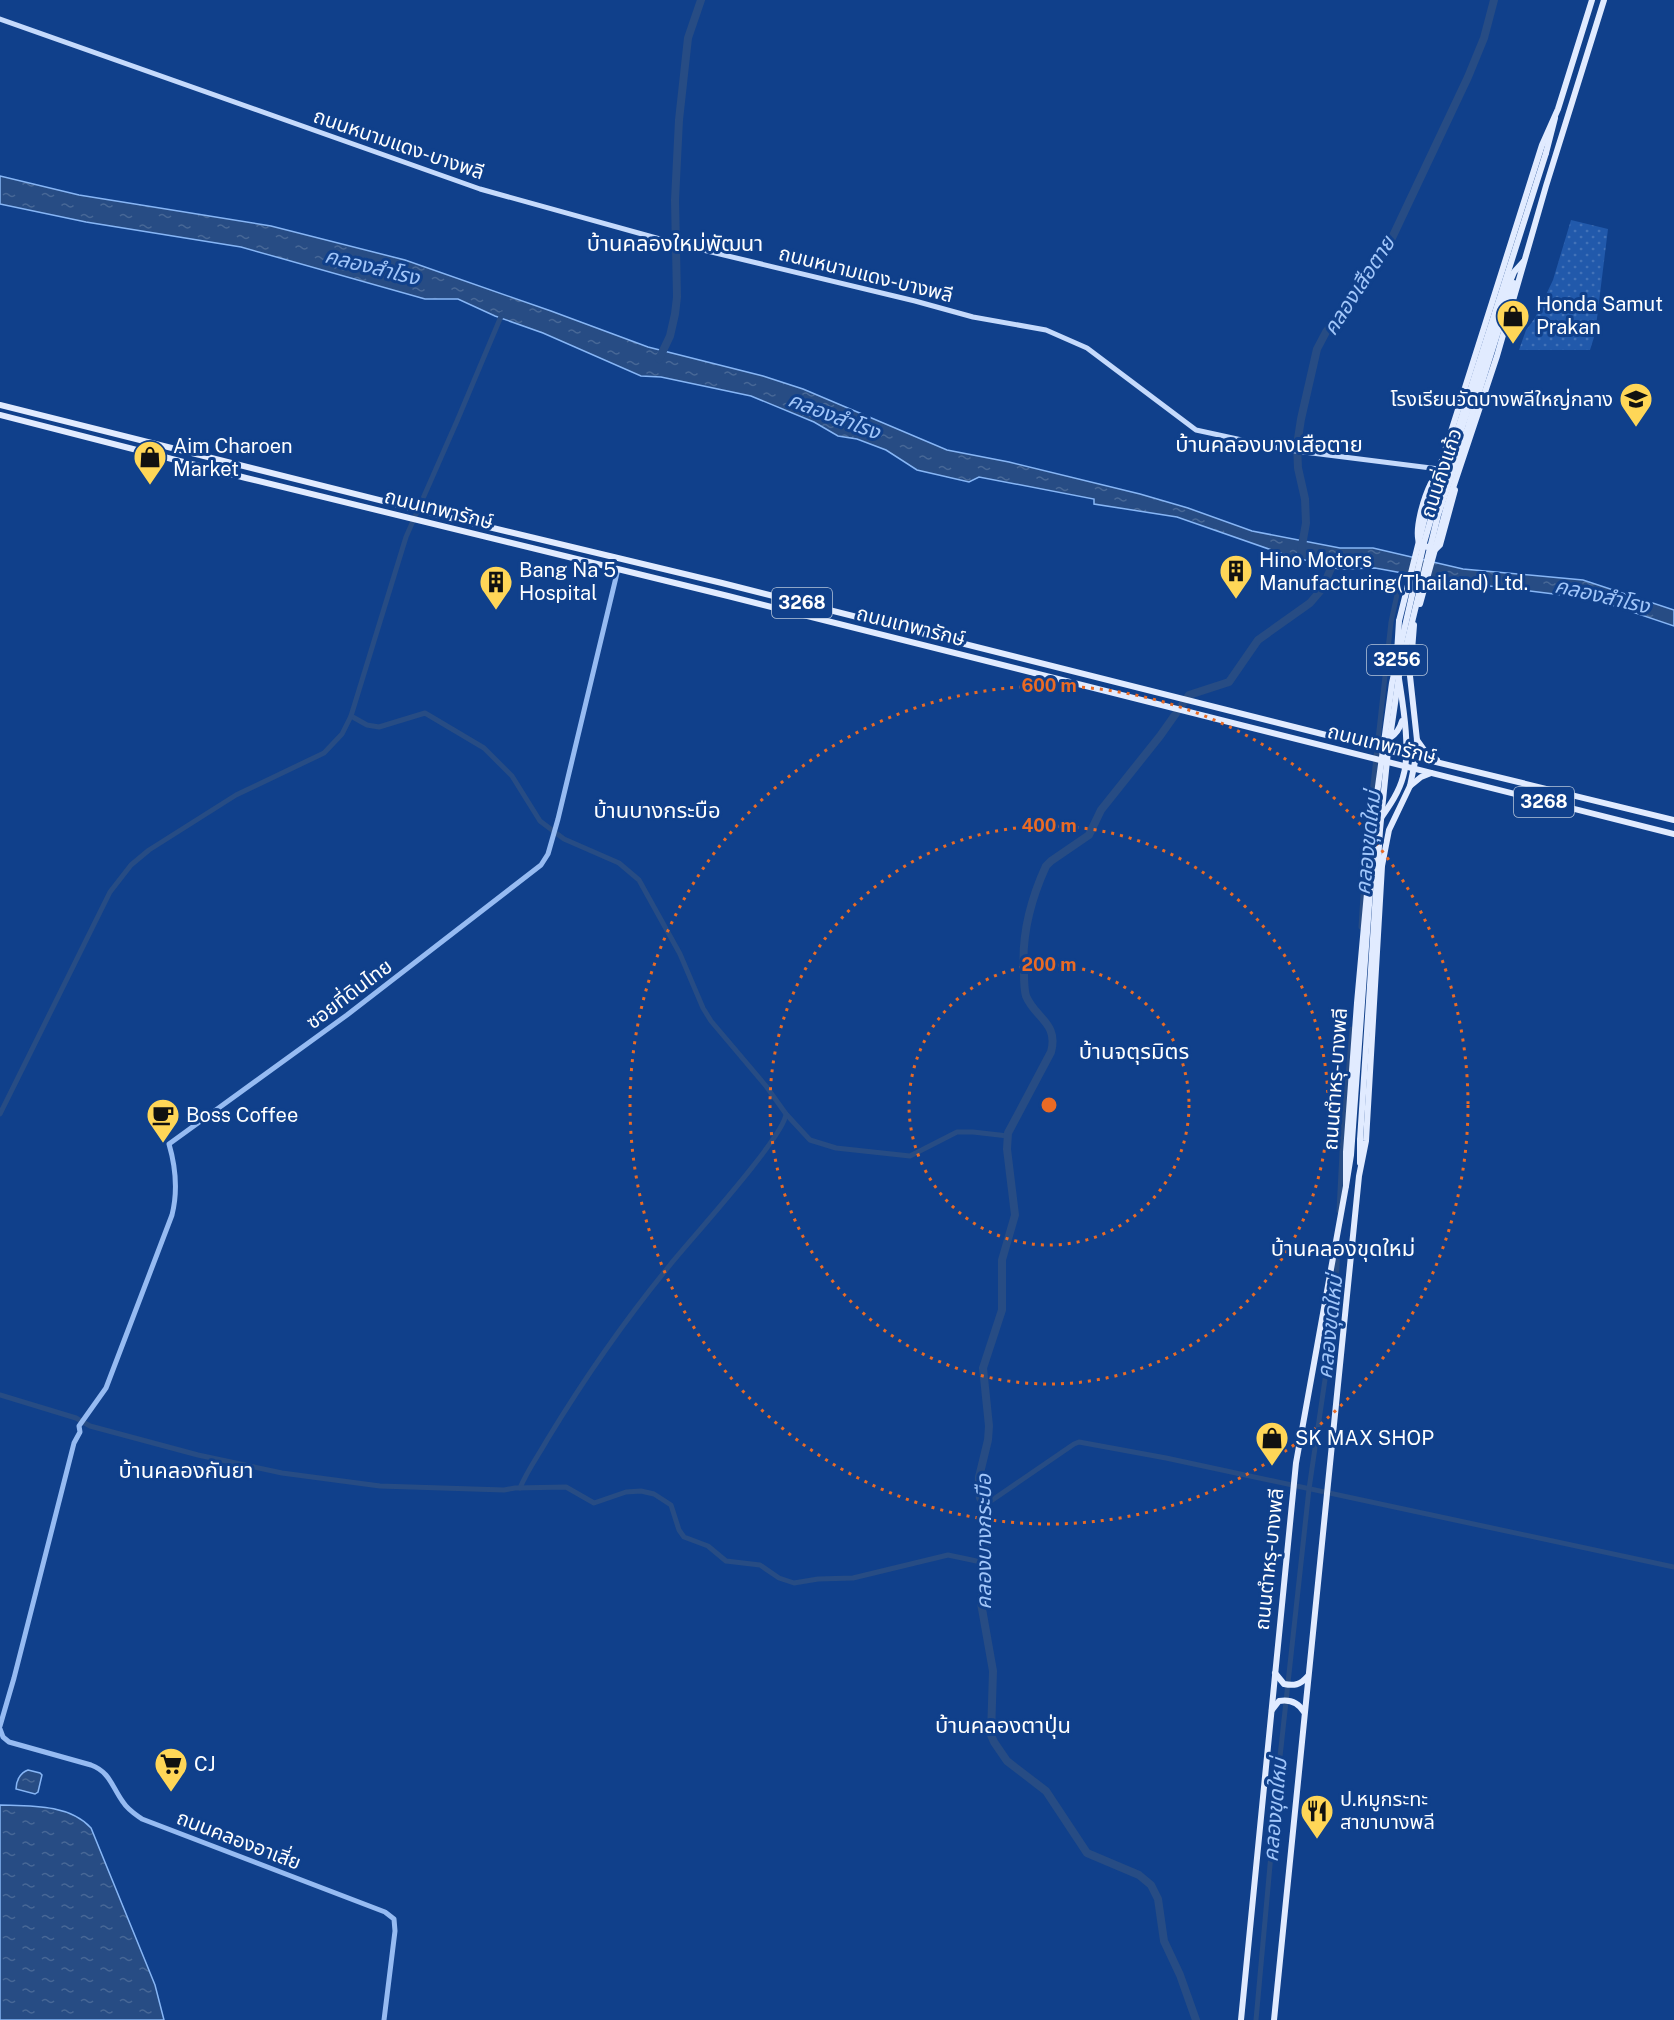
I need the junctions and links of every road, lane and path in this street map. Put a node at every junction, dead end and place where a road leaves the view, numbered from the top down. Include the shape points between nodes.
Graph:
1 (1592, 0) edge
2 (1604, 0) edge
3 (0, 19) edge
4 (1556, 113) junction
5 (1525, 260) junction
6 (1518, 268) junction
7 (0, 405) edge
8 (0, 414) edge
9 (1439, 469) junction
10 (1448, 470) junction
11 (1436, 478) junction
12 (1455, 481) junction
13 (1449, 498) junction
14 (618, 569) junction
15 (1058, 668) junction
16 (1056, 679) junction
17 (1404, 714) junction
18 (1417, 740) junction
19 (1366, 745) junction
20 (1403, 754) junction
21 (1416, 757) junction
22 (1396, 764) junction
23 (1446, 764) junction
24 (1406, 767) junction
25 (1414, 769) junction
26 (1431, 773) junction
27 (1402, 780) junction
28 (1410, 786) junction
29 (1674, 820) edge
30 (1674, 834) edge
31 (1363, 1140) junction
32 (1346, 1186) junction
33 (79, 1426) joint
34 (1275, 1673) junction
35 (1308, 1676) junction
36 (1271, 1710) junction
37 (1304, 1712) junction
38 (0, 1727) edge
39 (384, 2020) edge
40 (1241, 2020) edge
41 (1274, 2020) edge

1 - 4 main road, ถนนกิ่งแก้ว / 3256
2 - 5 main road, ถนนกิ่งแก้ว / 3256
3 - 9 main road, ถนนหนามแดง-บางพลี via 480,189 665,241 973,317 1046,330 1087,348 1196,430 1303,452
4 - 9 main road, ถนนกิ่งแก้ว / 3256 via 1542,145
4 - 32 main road, 3256, bridge via 1447,463 1392,683 1377,794
5 - 6 main road, 3256
5 - 12 main road, ถนนกิ่งแก้ว / 3256
6 - 10 main road, 3256 via 1509,284
6 - 31 main road, 3256, bridge via 1438,515 1397,687 1381,818
7 - 15 main road, ถนนเทพารักษ์ / 3268
8 - 14 main road, ถนนเทพารักษ์ / 3268
9 - 10 street
9 - 11 main road, ถนนกิ่งแก้ว / 3256
10 - 13 main road
11 - 12 main road via 1428,490 1417,539 1420,545 1436,549 1453,501
11 - 17 main road, ถนนกิ่งแก้ว / 3256, bridge via 1399,621 1398,665
12 - 13 main road, ถนนกิ่งแก้ว / 3256
13 - 18 main road, ถนนกิ่งแก้ว / 3256, bridge via 1411,644
14 - 16 main road, ถนนเทพารักษ์ / 3268
14 - 33 street, ซอยที่ดินไทย via 547,857 347,1016 169,1144 176,1185 172,1215 106,1388
15 - 16 main road
15 - 19 main road, ถนนเทพารักษ์ / 3268
16 - 22 main road, ถนนเทพารักษ์ / 3268
17 - 19 main road via 1399,730 1391,738
17 - 20 main road, ถนนกิ่งแก้ว / 3256
18 - 21 main road, ถนนกิ่งแก้ว / 3256
18 - 23 main road via 1427,754
19 - 20 main road, ถนนเทพารักษ์ / 3268
20 - 21 main road, ถนนเทพารักษ์ / 3268
20 - 24 main road, ถนนตำหรุ-บางพลี / 3256
21 - 23 main road, ถนนเทพารักษ์ / 3268
21 - 25 main road, ถนนตำหรุ-บางพลี / 3256
22 - 24 main road, ถนนเทพารักษ์ / 3268
22 - 27 main road
23 - 29 main road, ถนนเทพารักษ์ / 3268
24 - 25 main road, ถนนเทพารักษ์ / 3268
24 - 27 main road, ถนนตำหรุ-บางพลี / 3256
25 - 26 main road, ถนนเทพารักษ์ / 3268
25 - 28 main road, ถนนตำหรุ-บางพลี / 3256
26 - 28 main road
26 - 30 main road, ถนนเทพารักษ์ / 3268
27 - 32 main road, ถนนตำหรุ-บางพลี / 3256, bridge via 1375,827 1370,847
28 - 31 main road, ถนนตำหรุ-บางพลี / 3256 via 1389,830 1383,855
31 - 35 main road, 3256
32 - 34 main road, ถนนตำหรุ-บางพลี / 3256 via 1294,1476
33 - 38 street, ถนนคลองอาเสี่ย
34 - 35 main road via 1284,1684 1292,1685
34 - 36 main road, ถนนตำหรุ-บางพลี / 3256
35 - 37 main road, 3256
36 - 37 main road via 1286,1701 1295,1702
36 - 40 main road, ถนนตำหรุ-บางพลี / 3256
37 - 41 main road, 3256
38 - 39 street, ถนนคลองอาเสี่ย via 9,1742 103,1771 121,1800 142,1819 386,1912 394,1919 395,1931

